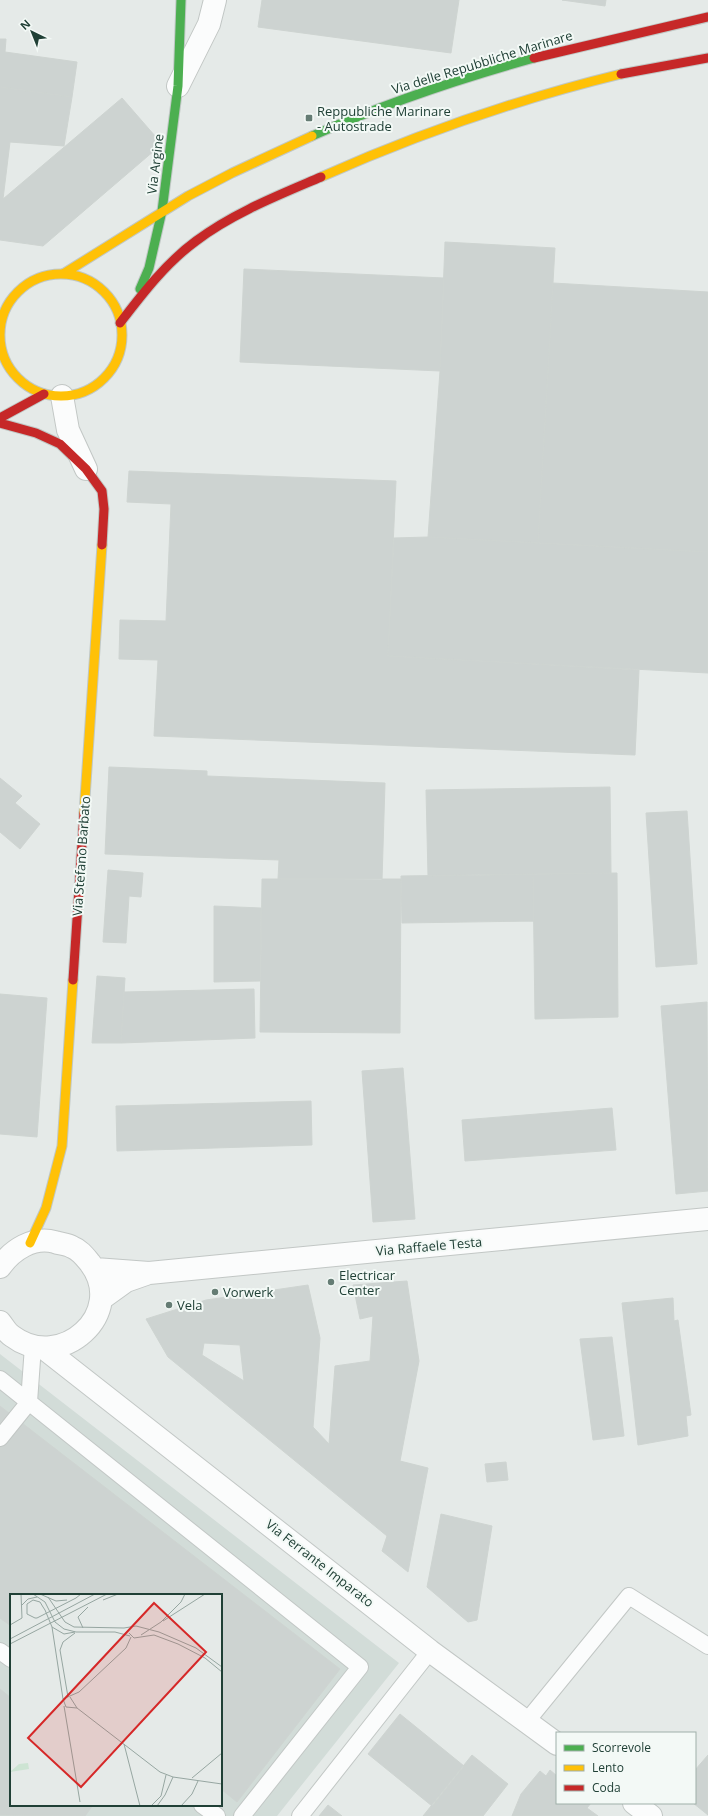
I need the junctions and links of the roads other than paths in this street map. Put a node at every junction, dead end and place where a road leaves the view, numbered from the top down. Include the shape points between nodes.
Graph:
1 (181, 0) edge
2 (215, 0) edge
3 (708, 17) edge
4 (708, 58) edge
5 (178, 86) junction
6 (162, 211) junction
7 (63, 274) junction
8 (120, 322) junction
9 (0, 324) edge
10 (53, 395) junction
11 (0, 418) edge
12 (0, 423) edge
13 (86, 469) junction
14 (708, 1219) edge
15 (11, 1252) edge
16 (95, 1269) junction
17 (150, 1273) junction
18 (101, 1299) junction
19 (0, 1322) edge
20 (76, 1338) junction
21 (39, 1348) junction
22 (0, 1379) edge
23 (85, 1379) junction
24 (29, 1402) junction
25 (0, 1438) edge
26 (708, 1646) edge
27 (0, 1650) edge
28 (430, 1651) junction
29 (10, 1658) edge
30 (527, 1721) junction
31 (556, 1743) edge
32 (635, 1804) edge
33 (203, 1806) edge
34 (217, 1816) edge
35 (242, 1816) edge
36 (300, 1816) edge
37 (651, 1816) edge

1 - 5 main road, Via Argine
2 - 5 street via 209,24
3 - 6 main road, Via delle Repubbliche Marinare via 600,40 497,69 386,105 231,174
4 - 8 main road via 630,72 535,97 449,125 343,166 211,230 180,254 156,278
5 - 6 main road, Via Argine
6 - 7 main road, Via delle Repubbliche Marinare
6 - 8 main road, Via Argine via 144,282
7 - 8 main road via 83,278 100,288 114,304
7 - 9 main road via 42,277 23,288 9,303
8 - 10 main road via 122,340 118,358 109,373 96,385 80,393
9 - 10 main road via 0,341 5,359 14,374 28,386
10 - 11 main road
10 - 13 street, Via Stefano Barbato
12 - 13 main road, Via Stefano Barbato via 36,433 60,444
13 - 15 main road, Via Stefano Barbato via 102,490 104,509 62,1146 39,1229
14 - 17 street, Via Raffaele Testa
15 - 16 street via 48,1240 72,1247 83,1254
16 - 17 street, Via Raffaele Testa
16 - 18 street
17 - 18 street, Via Raffaele Testa via 126,1282
18 - 20 street via 97,1315 86,1331
19 - 21 street, Via Ferrante Imparato via 11,1335 27,1345
20 - 21 street via 65,1345
20 - 23 street
21 - 23 street, Via Ferrante Imparato
21 - 24 lane
22 - 24 lane
23 - 28 street, Via Ferrante Imparato
24 - 25 lane
24 - 35 lane via 360,1667
26 - 30 lane via 629,1596
27 - 29 lane
28 - 30 street, Via Ferrante Imparato
28 - 36 lane
30 - 31 street, Via Ferrante Imparato
32 - 37 street
33 - 34 lane

